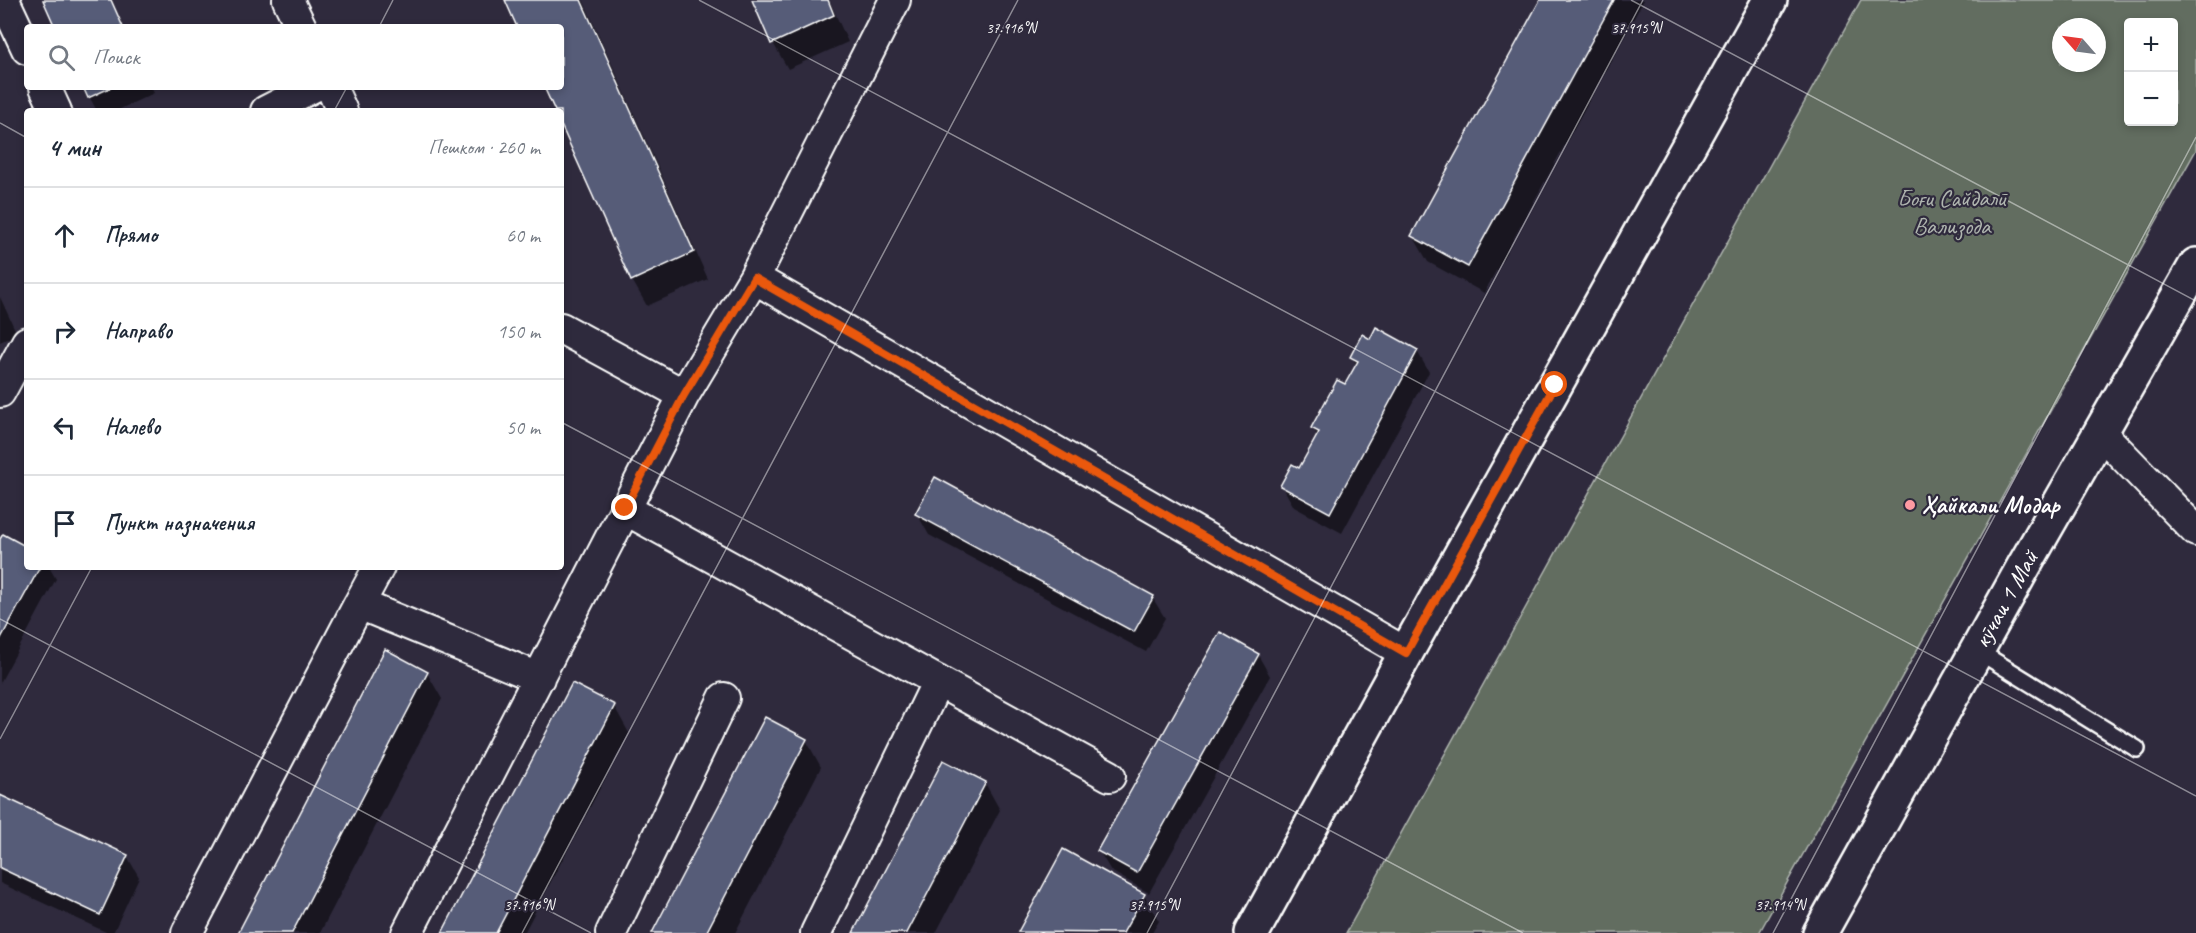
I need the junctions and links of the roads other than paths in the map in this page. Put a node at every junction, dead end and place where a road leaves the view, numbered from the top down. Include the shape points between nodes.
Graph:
1 (3, 0) edge
2 (288, 0) edge
3 (895, 0) edge
4 (1770, 0) edge
5 (300, 24) edge
6 (24, 43) edge
7 (46, 90) edge
8 (307, 90) edge
9 (332, 90) edge
10 (55, 108) edge
11 (272, 108) edge
12 (341, 108) edge
13 (2196, 265) edge
14 (754, 278) junction
15 (564, 330) edge
16 (24, 348) edge
17 (0, 392) edge
18 (684, 395) junction
19 (2101, 433) junction
20 (625, 508) junction
21 (2196, 531) edge
22 (378, 570) edge
23 (359, 604) junction
24 (1978, 651) junction
25 (1406, 653) junction
26 (538, 678) junction
27 (938, 681) junction
28 (724, 698) dead end
29 (2137, 748) dead end
30 (1110, 776) dead end
31 (187, 933) edge
32 (407, 933) edge
33 (611, 933) edge
34 (816, 933) edge
35 (1252, 933) edge
36 (1820, 933) edge

1 - 6 street
2 - 5 street
3 - 14 street
4 - 25 main road
7 - 10 street
8 - 11 street
9 - 12 street
13 - 19 main road, кӯчаи 1 Май
14 - 18 street
14 - 25 street
15 - 18 street
16 - 17 street
18 - 20 street
19 - 21 street
19 - 24 main road, кӯчаи 1 Май
20 - 26 street
20 - 27 street
22 - 23 street
23 - 26 street
23 - 31 street
24 - 29 lane
24 - 36 main road, кӯчаи 1 Май
25 - 35 main road
26 - 32 street
27 - 30 street
27 - 34 street
28 - 33 street

